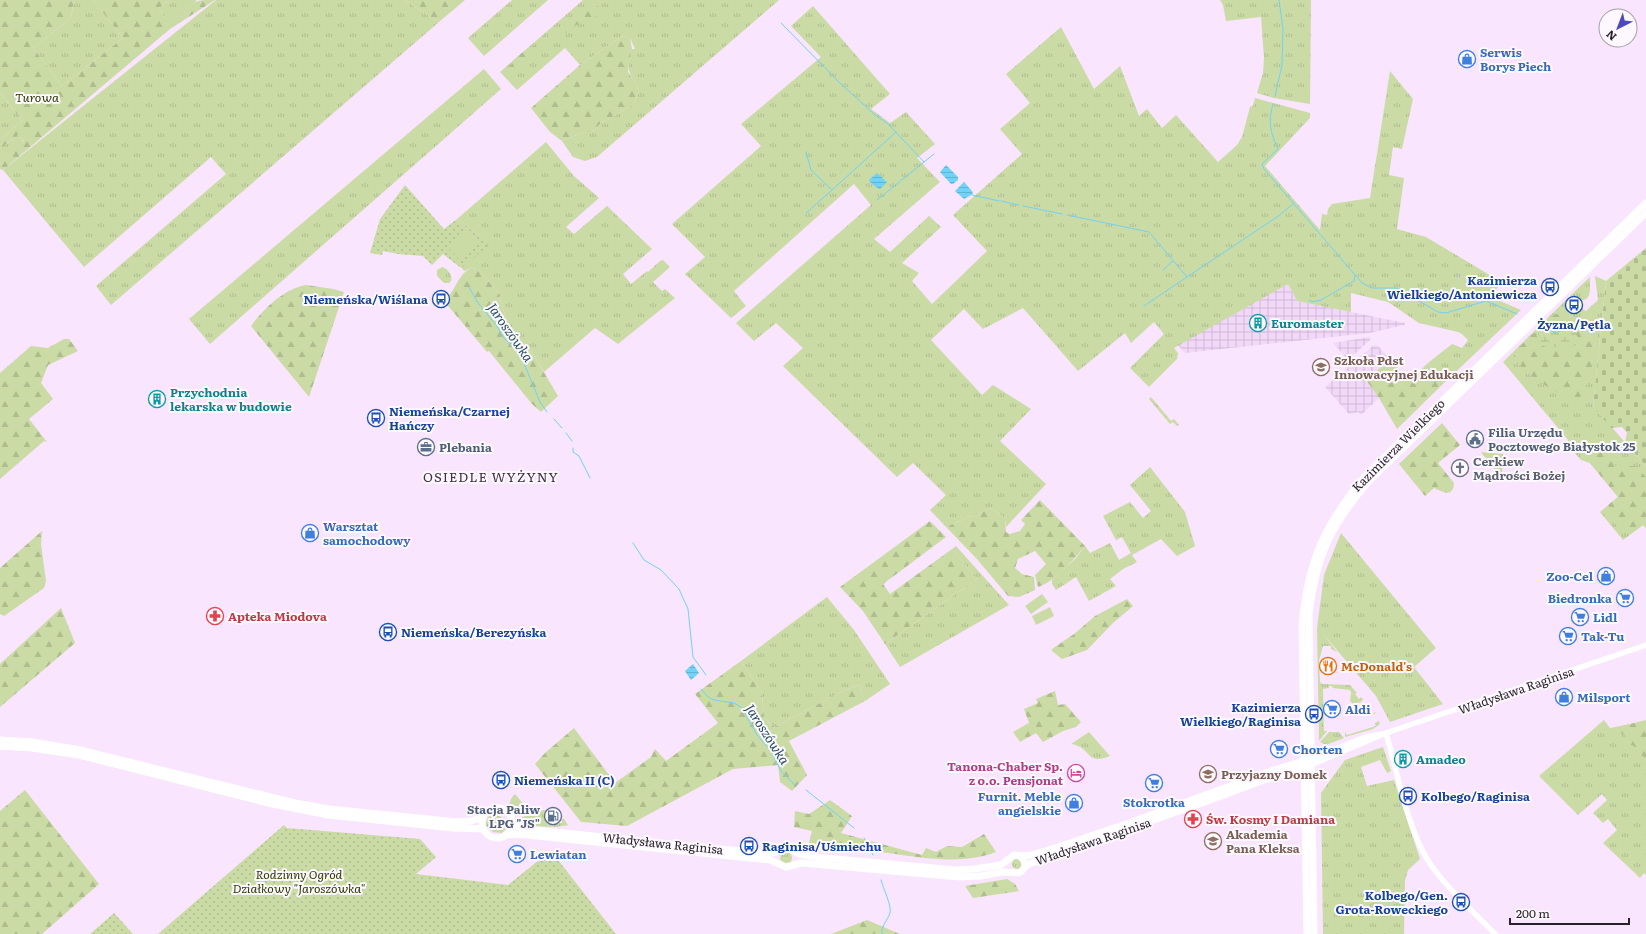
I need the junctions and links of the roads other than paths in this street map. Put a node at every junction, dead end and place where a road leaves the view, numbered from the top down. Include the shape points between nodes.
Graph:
1 (1646, 202) edge
2 (1646, 213) edge
3 (1562, 289) junction
4 (1646, 645) edge
5 (1386, 733) junction
6 (0, 740) edge
7 (0, 746) edge
8 (1308, 763) junction
9 (1193, 803) junction
10 (483, 817) junction
11 (512, 822) junction
12 (483, 829) junction
13 (506, 835) junction
14 (780, 851) junction
15 (794, 851) junction
16 (1020, 856) junction
17 (1008, 860) junction
18 (780, 864) junction
19 (792, 865) junction
20 (1025, 867) junction
21 (1010, 872) junction
22 (1307, 934) edge
23 (1314, 934) edge
24 (1495, 934) edge

1 - 3 main road, Kazimierza Wielkiego
2 - 3 main road, Kazimierza Wielkiego
3 - 8 main road, Kazimierza Wielkiego via 1365,476 1328,526 1311,569 1304,597 1302,625
4 - 5 street, Władysława Raginisa
5 - 8 street, Władysława Raginisa
5 - 24 street via 1422,850 1452,889
6 - 10 main road via 33,742 80,750 268,797 329,809 457,822 471,822
7 - 12 main road via 32,748 79,756 268,803 328,815
8 - 9 main road, Władysława Raginisa
8 - 22 main road
8 - 23 main road
9 - 16 main road, Władysława Raginisa via 1055,848
9 - 20 main road, Władysława Raginisa
10 - 11 main road via 492,809 501,809 509,814
10 - 12 main road
11 - 13 main road via 511,829
11 - 14 main road, Władysława Raginisa via 519,827 547,831 748,852
12 - 13 main road via 495,838
13 - 18 main road, Władysława Raginisa via 517,834 770,860
14 - 15 main road via 788,848
14 - 18 main road via 777,856
15 - 17 main road via 814,857 956,870 991,868
15 - 19 main road via 796,859
16 - 17 main road via 1012,856
16 - 20 main road
17 - 21 main road
18 - 19 main road via 786,867
19 - 21 main road via 802,863 959,877
20 - 21 main road via 1019,873

